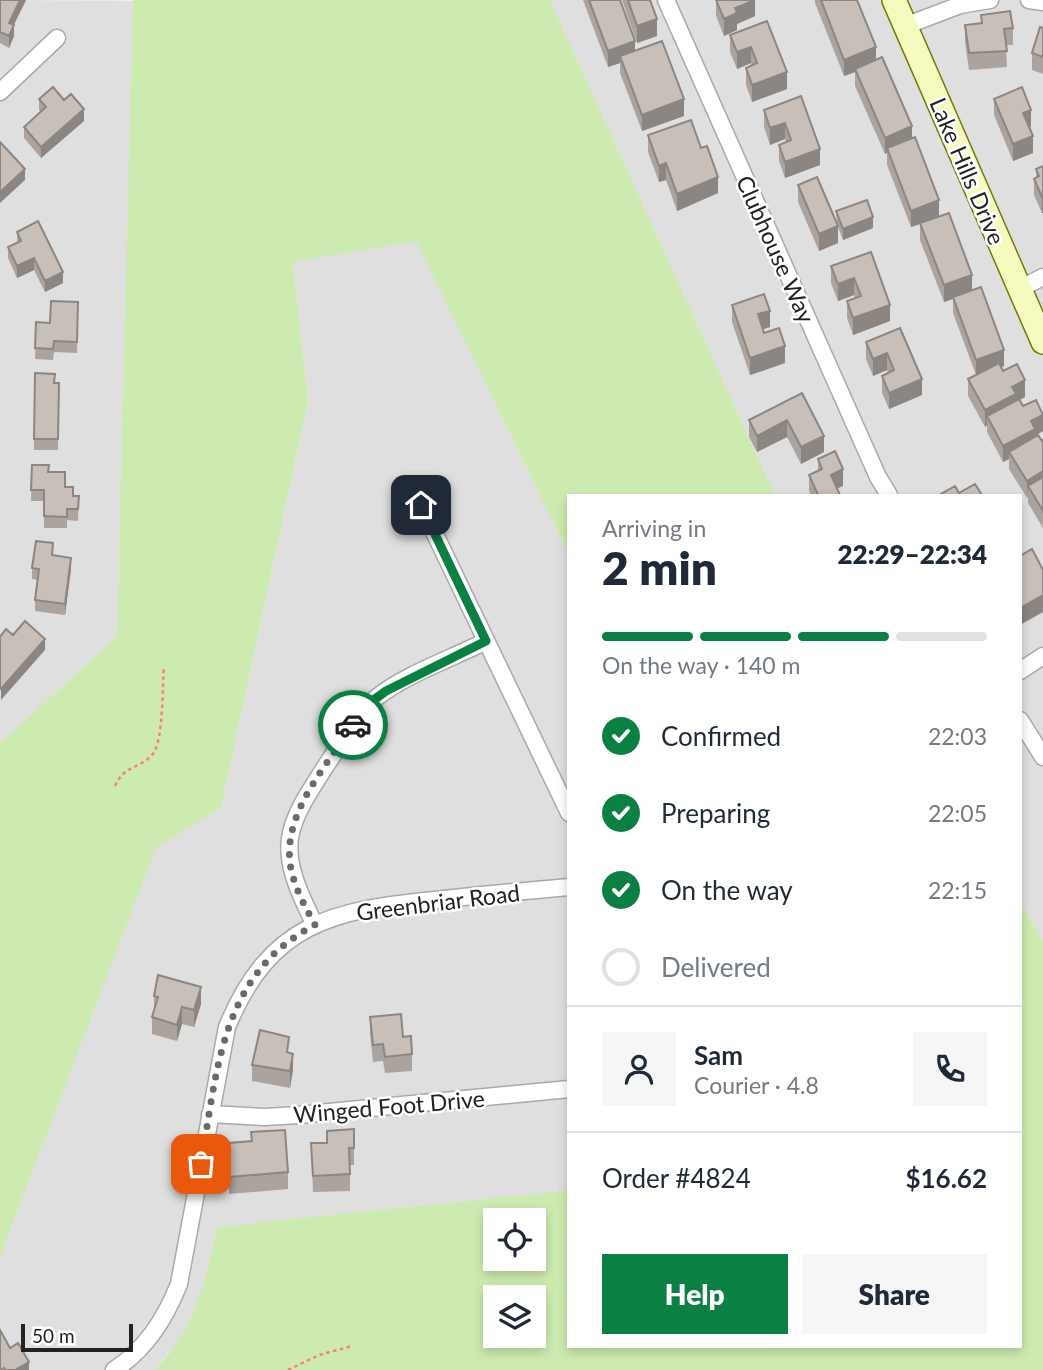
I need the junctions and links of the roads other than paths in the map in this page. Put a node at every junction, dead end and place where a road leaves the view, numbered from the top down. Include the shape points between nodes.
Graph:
1 (666, 0) edge
2 (894, 0) edge
3 (990, 0) edge
4 (1029, 0) edge
5 (1043, 2) edge
6 (905, 26) junction
7 (57, 38) dead end
8 (0, 92) edge
9 (1043, 277) edge
10 (1018, 289) junction
11 (1043, 342) edge
12 (888, 494) edge
13 (421, 505) dead end
14 (486, 641) junction
15 (1043, 656) edge
16 (1022, 670) edge
17 (1022, 723) edge
18 (1043, 757) edge
19 (567, 809) edge
20 (567, 887) edge
21 (315, 925) junction
22 (567, 1089) edge
23 (210, 1114) junction
24 (114, 1370) edge

1 - 12 street, Clubhouse Way
2 - 6 street, Lake Hills Drive
3 - 6 street via 960,5
4 - 5 street
6 - 10 street, Lake Hills Drive
7 - 8 street
9 - 10 street
10 - 11 street, Lake Hills Drive
13 - 14 street
14 - 19 street
14 - 21 street via 375,699 305,799 293,822 289,858 293,880
15 - 16 street
17 - 18 street
20 - 21 street, Greenbriar Road via 384,905
21 - 23 street, Greenbriar Road via 270,956 236,1005 221,1051
22 - 23 street, Winged Foot Drive via 298,1115
23 - 24 street, Greenbriar Road via 179,1284 161,1323

